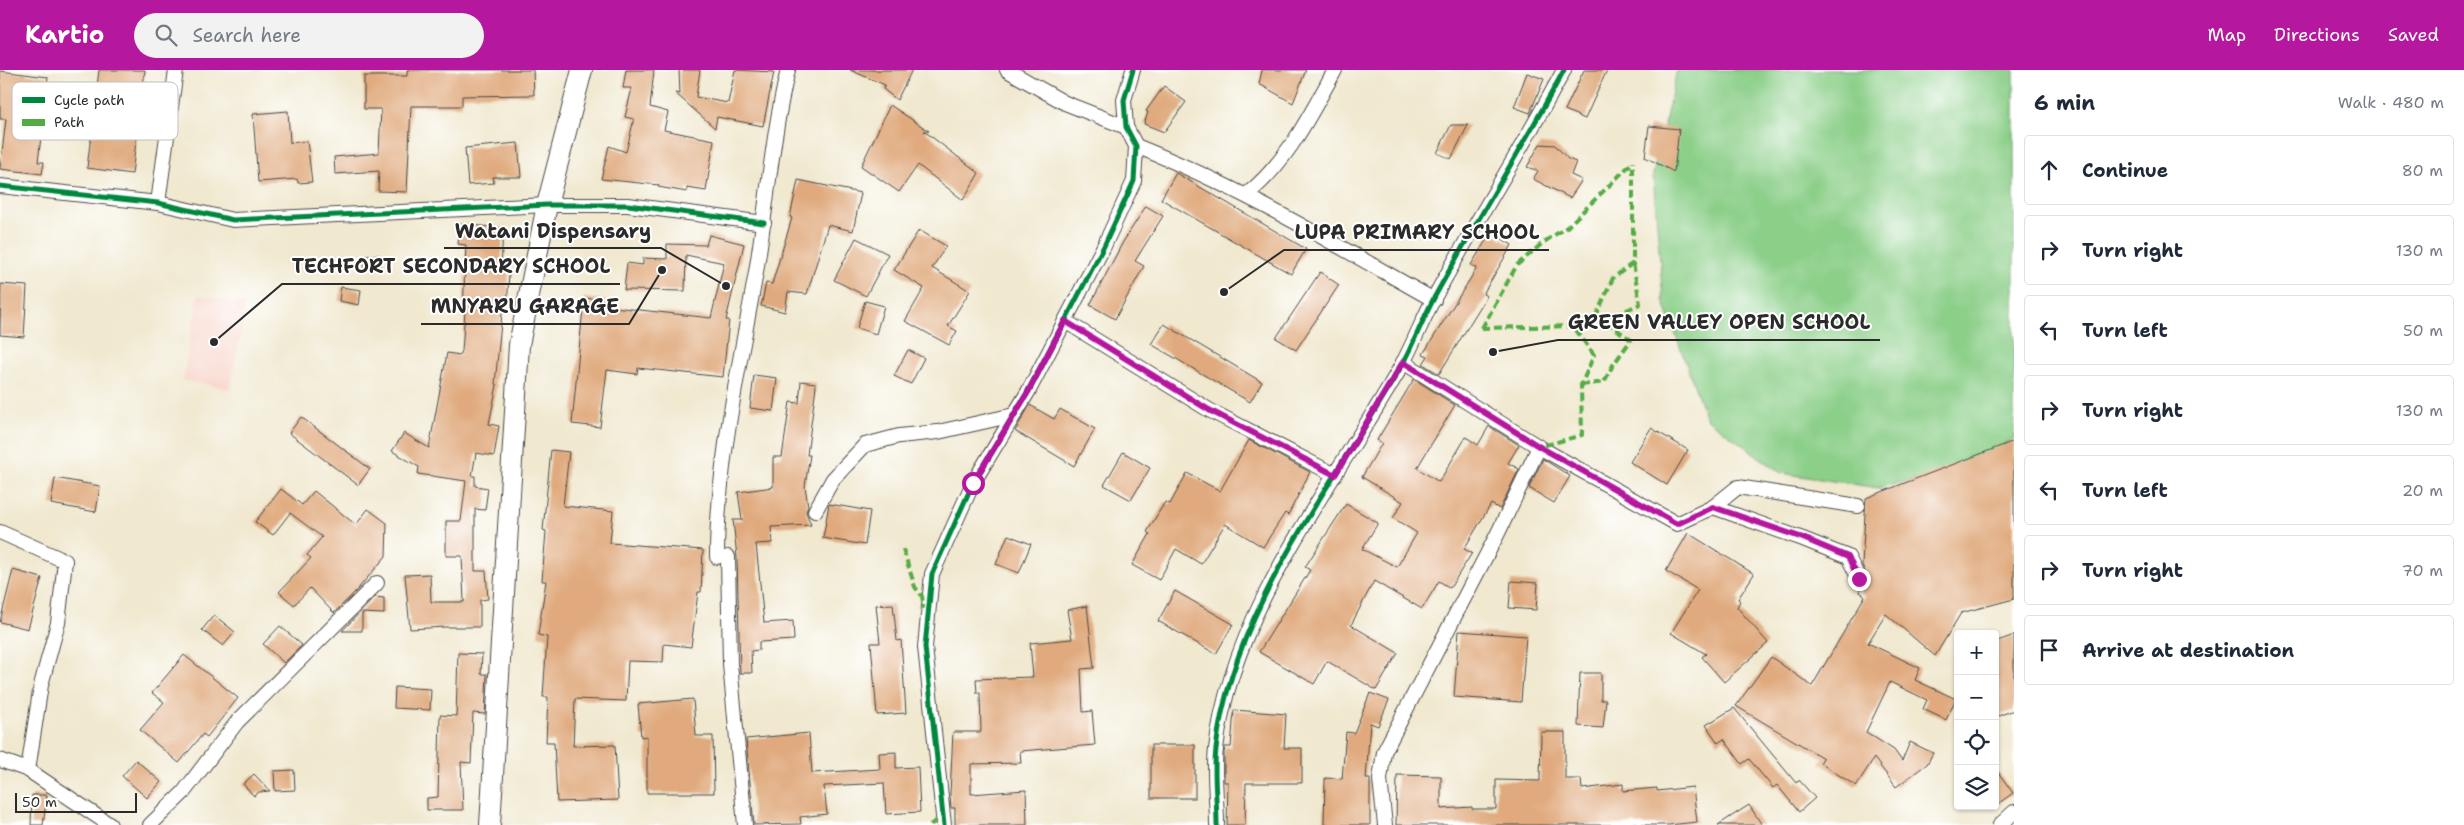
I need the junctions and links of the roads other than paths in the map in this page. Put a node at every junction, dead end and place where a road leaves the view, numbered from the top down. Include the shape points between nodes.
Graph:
1 (582, 70) edge
2 (788, 70) edge
3 (1007, 70) edge
4 (1133, 70) edge
5 (1335, 70) edge
6 (1564, 70) edge
7 (1126, 127) junction
8 (167, 140) edge
9 (1136, 146) junction
10 (0, 186) edge
11 (1246, 195) junction
12 (158, 203) junction
13 (547, 205) junction
14 (764, 223) junction
15 (1434, 300) junction
16 (1065, 321) junction
17 (1403, 362) junction
18 (1014, 415) junction
19 (1540, 447) junction
20 (1335, 475) junction
21 (1858, 506) dead end
22 (1713, 507) junction
23 (815, 511) dead end
24 (0, 532) edge
25 (1859, 579) dead end
26 (377, 583) dead end
27 (0, 760) edge
28 (28, 770) junction
29 (2014, 812) edge
30 (110, 825) edge
31 (150, 825) edge
32 (490, 825) edge
33 (745, 825) edge
34 (944, 825) edge
35 (1217, 825) edge
36 (1384, 825) edge
37 (2000, 825) edge

1 - 13 main road
2 - 14 street
3 - 7 street via 1065,103
4 - 7 street via 1124,100
5 - 11 street via 1290,146
6 - 15 street
7 - 9 street
8 - 12 street
9 - 11 street
9 - 16 street via 1134,181
10 - 12 street
11 - 15 street
12 - 13 street via 233,220
13 - 14 street via 628,206
13 - 32 main road via 519,345
14 - 33 street via 723,471 723,557
15 - 17 street
16 - 18 street
16 - 20 street via 1209,410
17 - 19 street
17 - 20 street
18 - 23 street via 865,445 832,480
18 - 34 street via 973,483 932,574 925,647
19 - 22 street via 1677,524
19 - 36 street via 1384,752 1380,779
20 - 35 street via 1257,613 1229,686 1215,751
21 - 22 street via 1738,487
22 - 25 street via 1848,557
24 - 28 street via 65,561 58,624 42,686
26 - 31 street via 237,722 182,793
27 - 28 street
28 - 30 street
29 - 37 street

